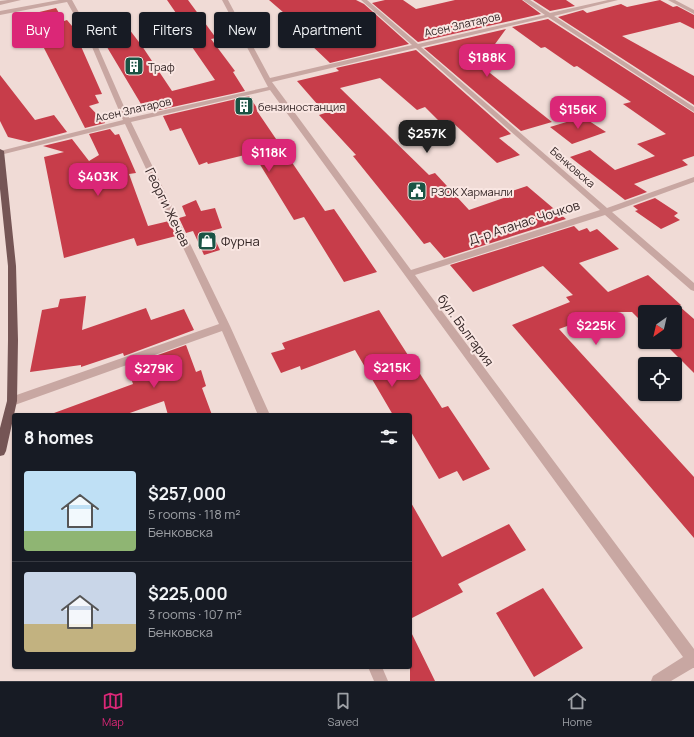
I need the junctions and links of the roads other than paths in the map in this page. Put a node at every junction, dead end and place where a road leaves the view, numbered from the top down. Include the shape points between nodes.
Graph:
1 (18, 0) edge
2 (68, 0) edge
3 (221, 0) edge
4 (364, 0) edge
5 (526, 0) edge
6 (615, 0) edge
7 (671, 0) edge
8 (0, 3) edge
9 (227, 4) edge
10 (0, 12) edge
11 (694, 12) edge
12 (550, 15) junction
13 (416, 46) junction
14 (269, 84) junction
15 (694, 110) edge
16 (127, 121) junction
17 (0, 152) edge
18 (694, 179) edge
19 (607, 211) junction
20 (408, 274) junction
21 (694, 288) edge
22 (225, 326) junction
23 (12, 400) junction
24 (263, 413) edge
25 (0, 451) edge
26 (693, 660) edge
27 (376, 669) edge
28 (381, 681) edge
29 (658, 681) edge

1 - 8 street
2 - 10 street
2 - 16 street, Георги Жечев via 95,47
3 - 9 street, бул. България
4 - 13 street, Бенковска
5 - 12 street
6 - 12 street, Асен Златаров
7 - 11 street
9 - 14 street, бул. България
12 - 13 street, Асен Златаров
12 - 15 street
13 - 14 street, Асен Златаров
13 - 19 street, Бенковска
14 - 16 street, Асен Златаров
14 - 20 street, бул. България
16 - 17 street, Асен Златаров
16 - 22 street, Георги Жечев
17 - 23 main road via 12,266
18 - 19 street, Д-р Атанас Чочков
19 - 20 street, Д-р Атанас Чочков
19 - 21 street, Бенковска
20 - 26 street, бул. България
22 - 23 street
22 - 24 street, Георги Жечев
23 - 25 main road
26 - 29 street
27 - 28 street

